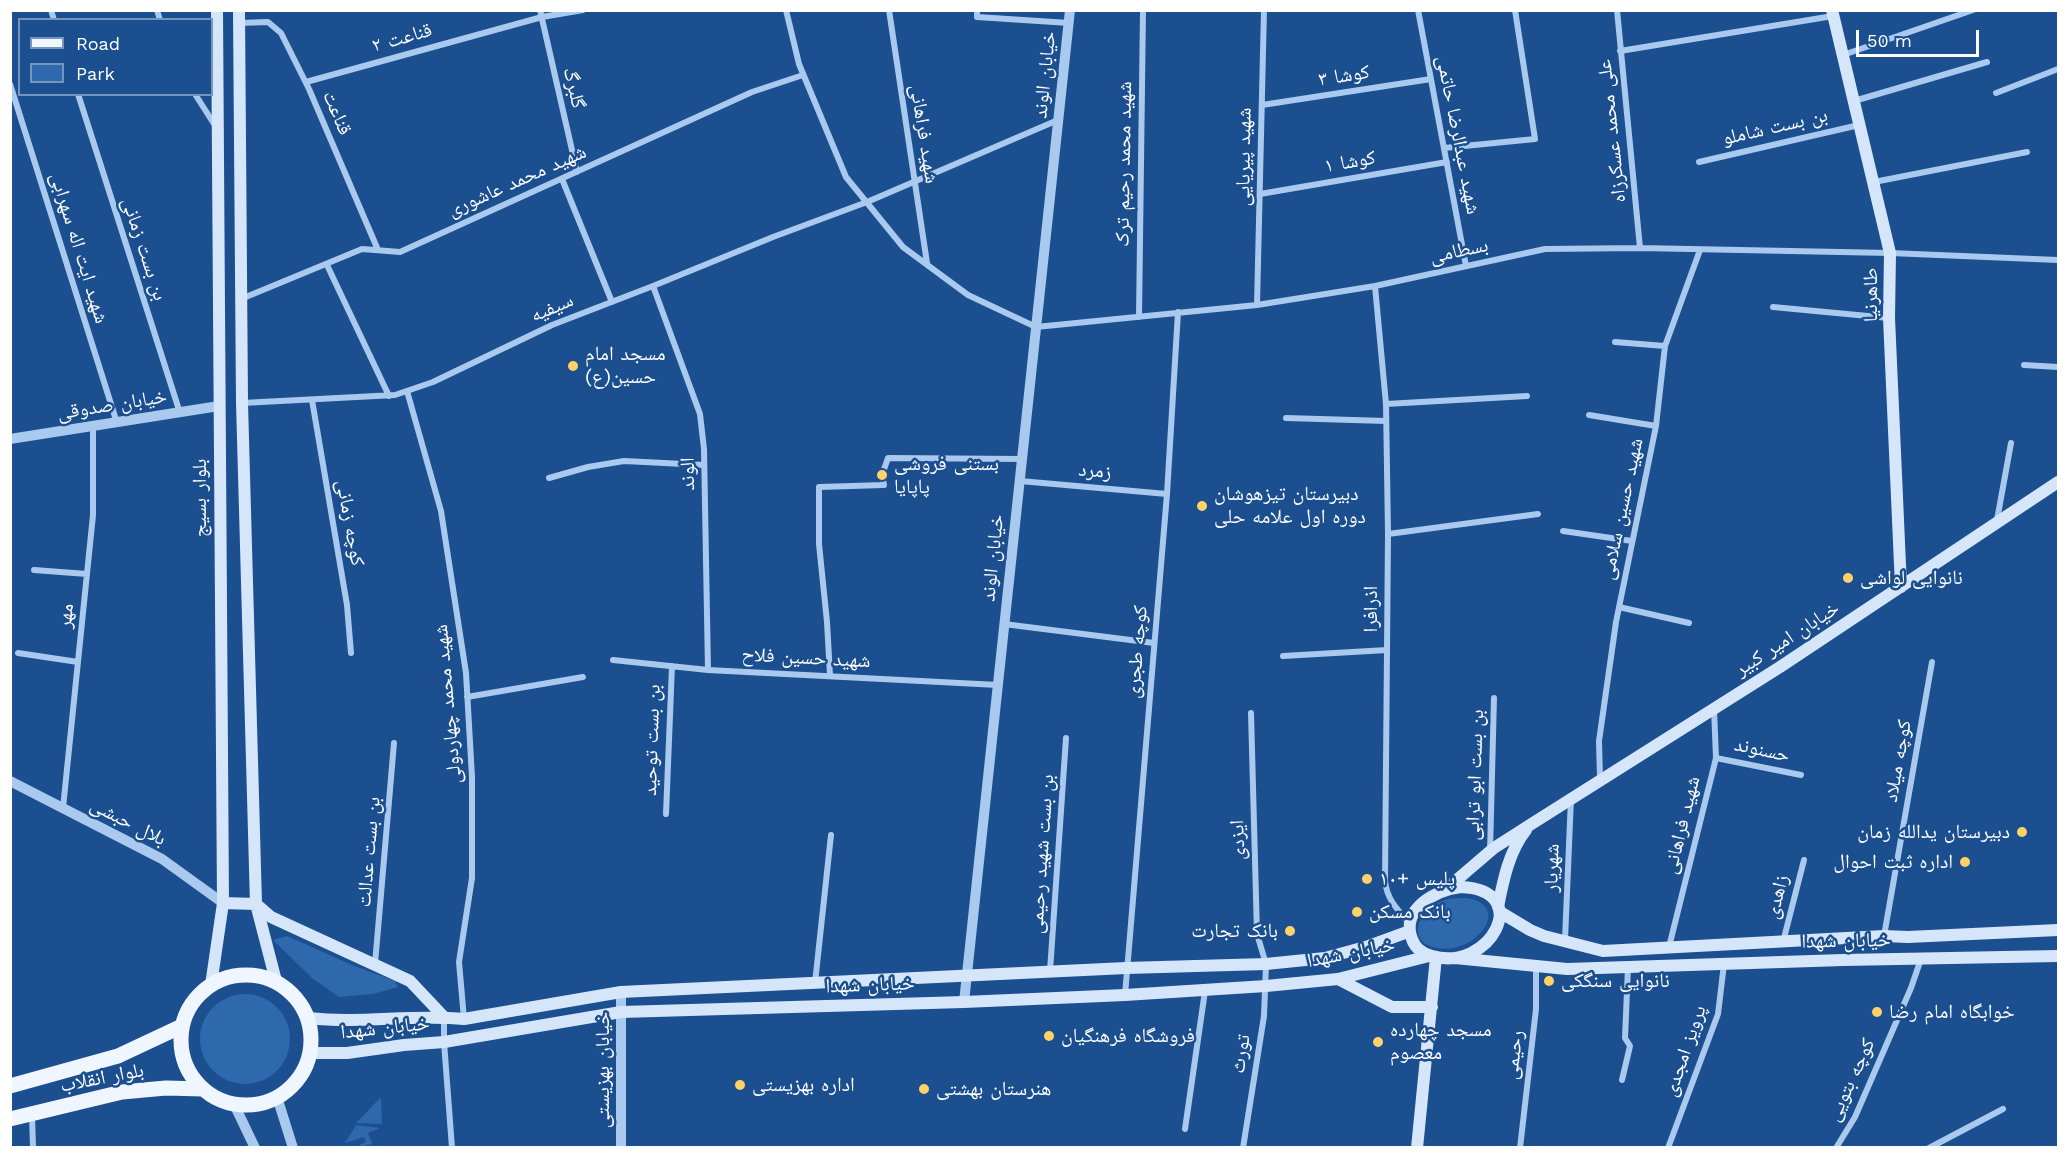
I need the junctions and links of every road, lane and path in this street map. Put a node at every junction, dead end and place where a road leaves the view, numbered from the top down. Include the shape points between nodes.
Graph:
1 (217, 10) edge
2 (582, 10) edge
3 (786, 10) edge
4 (889, 10) edge
5 (977, 10) edge
6 (1070, 10) edge
7 (1143, 10) edge
8 (1264, 10) edge
9 (1419, 10) edge
10 (1515, 10) edge
11 (1617, 10) edge
12 (1973, 10) edge
13 (1832, 13) edge
14 (541, 14) edge
15 (239, 17) edge
16 (1069, 23) junction
17 (1620, 51) junction
18 (1842, 55) junction
19 (1987, 62) dead end
20 (2058, 69) edge
21 (803, 75) junction
22 (1431, 79) junction
23 (306, 82) junction
24 (10, 84) edge
25 (1996, 93) dead end
26 (79, 96) edge
27 (196, 96) edge
28 (1854, 101) junction
29 (1262, 105) junction
30 (1058, 120) junction
31 (1859, 125) junction
32 (217, 128) junction
33 (1444, 148) junction
34 (2027, 152) dead end
35 (1447, 162) junction
36 (1699, 162) dead end
37 (577, 172) junction
38 (562, 179) junction
39 (915, 180) junction
40 (1873, 182) junction
41 (1260, 194) junction
42 (867, 202) junction
43 (1640, 248) junction
44 (378, 250) junction
45 (1700, 250) junction
46 (1890, 253) junction
47 (2058, 260) edge
48 (927, 263) junction
49 (327, 265) junction
50 (1466, 267) junction
51 (654, 286) junction
52 (1375, 286) junction
53 (241, 299) junction
54 (612, 302) junction
55 (1257, 305) junction
56 (1773, 307) dead end
57 (1178, 312) junction
58 (1139, 317) junction
59 (1889, 318) junction
60 (1036, 327) junction
61 (1615, 342) dead end
62 (1665, 346) junction
63 (2024, 365) dead end
64 (2058, 367) edge
65 (406, 391) junction
66 (389, 396) junction
67 (1527, 396) dead end
68 (312, 400) junction
69 (242, 403) junction
70 (1386, 404) junction
71 (219, 406) junction
72 (180, 413) junction
73 (1589, 416) dead end
74 (1286, 418) dead end
75 (1386, 421) junction
76 (117, 423) junction
77 (1656, 426) junction
78 (93, 427) junction
79 (10, 439) edge
80 (2011, 443) dead end
81 (1022, 459) junction
82 (705, 465) junction
83 (549, 478) dead end
84 (1020, 481) junction
85 (2058, 482) edge
86 (1167, 494) junction
87 (1538, 514) dead end
88 (1996, 524) junction
89 (1563, 531) dead end
90 (1388, 534) junction
91 (1632, 541) junction
92 (34, 570) dead end
93 (87, 574) junction
94 (1901, 587) junction
95 (1619, 607) junction
96 (1689, 623) dead end
97 (1004, 624) junction
98 (1154, 643) junction
99 (1387, 650) junction
100 (18, 653) dead end
101 (351, 653) dead end
102 (1283, 656) dead end
103 (613, 660) dead end
104 (78, 662) junction
105 (1932, 662) dead end
106 (672, 666) junction
107 (708, 670) junction
108 (830, 675) junction
109 (583, 677) dead end
110 (998, 685) junction
111 (467, 697) junction
112 (1494, 698) dead end
113 (1714, 710) junction
114 (1251, 713) dead end
115 (1066, 738) dead end
116 (394, 742) dead end
117 (1716, 758) junction
118 (1801, 775) dead end
119 (1600, 779) junction
120 (10, 781) edge
121 (1571, 798) junction
122 (63, 808) junction
123 (666, 814) dead end
124 (1533, 823) junction
125 (831, 835) dead end
126 (1490, 852) junction
127 (1804, 860) dead end
128 (1445, 890) junction
129 (223, 903) junction
130 (256, 904) junction
131 (1499, 909) junction
132 (1410, 928) junction
133 (2058, 930) edge
134 (1884, 936) junction
135 (1565, 940) junction
136 (1783, 942) junction
137 (1669, 948) junction
138 (2058, 956) edge
139 (1433, 957) junction
140 (1455, 958) junction
141 (1921, 958) junction
142 (1266, 964) junction
143 (1724, 964) junction
144 (375, 965) junction
145 (1536, 967) junction
146 (1628, 967) junction
147 (1126, 968) junction
148 (1050, 971) junction
149 (966, 976) junction
150 (1338, 979) junction
151 (276, 981) junction
152 (815, 983) junction
153 (211, 985) junction
154 (1266, 986) junction
155 (1205, 990) junction
156 (621, 993) junction
157 (1125, 995) junction
158 (964, 1002) junction
159 (1432, 1007) junction
160 (621, 1012) junction
161 (444, 1017) junction
162 (309, 1018) junction
163 (464, 1019) junction
164 (182, 1026) junction
165 (444, 1042) junction
166 (310, 1053) junction
167 (1622, 1080) dead end
168 (10, 1086) edge
169 (203, 1089) junction
170 (278, 1097) junction
171 (234, 1104) junction
172 (2003, 1109) dead end
173 (32, 1114) junction
174 (10, 1119) edge
175 (1185, 1129) dead end
176 (33, 1148) edge
177 (255, 1148) edge
178 (292, 1148) edge
179 (452, 1148) edge
180 (621, 1148) edge
181 (1243, 1148) edge
182 (1417, 1148) edge
183 (1520, 1148) edge
184 (1668, 1148) edge
185 (1836, 1148) edge
186 (1929, 1148) edge

1 - 32 main road, بلوار بسیج
2 - 14 street, قناعت ۲
3 - 21 street
4 - 39 street, شهید فراهانی
5 - 16 street via 977,17
6 - 16 street, خیابان الوند
7 - 58 street, شهید محمد رحیم ترک
8 - 29 street, شهید پیریایی
9 - 22 street, شهید عبدالرضا حاتمی
10 - 33 street via 1535,139
11 - 17 street, علی محمد عسکرزاه
12 - 18 street
13 - 17 street
13 - 18 main road, طاهرنیا
14 - 23 street, قناعت ۲
14 - 37 street, گلبرگ
15 - 23 street, قناعت via 268,22 281,33
15 - 53 main road
16 - 30 street, خیابان الوند
17 - 43 street, علی محمد عسکرزاه
18 - 28 main road, طاهرنیا
19 - 28 street
20 - 25 street
21 - 37 street, شهید محمد عاشوری via 752,92
21 - 42 street via 846,177
22 - 29 street, کوشا ۳
22 - 33 street, شهید عبدالرضا حاتمی
23 - 44 street, قناعت
24 - 76 street, شهید ایت اله سهرابی
26 - 72 street, بن بست زمانی
27 - 32 street
28 - 31 main road, طاهرنیا
29 - 41 street, شهید پیریایی
30 - 39 street, سیفیه
30 - 60 street, خیابان الوند
31 - 36 street, بن بست شاملو
31 - 40 main road, طاهرنیا
32 - 71 main road, بلوار بسیج
33 - 35 street, شهید عبدالرضا حاتمی
34 - 40 street
35 - 41 street, کوشا ۱
35 - 50 street, شهید عبدالرضا حاتمی
37 - 38 street, شهید محمد عاشوری
38 - 44 street, شهید محمد عاشوری via 400,252
38 - 54 street
39 - 42 street, سیفیه
39 - 48 street, شهید فراهانی
40 - 46 main road, طاهرنیا
41 - 55 street, شهید پیریایی
42 - 48 street via 903,247
42 - 51 street, سیفیه
43 - 45 street, بسطامی
43 - 50 street, بسطامی via 1545,249
44 - 49 street, شهید محمد عاشوری via 362,249
45 - 46 street, بسطامی
45 - 62 street, شهید حسین سلامی
46 - 47 street, بسطامی
46 - 59 main road, طاهرنیا
48 - 60 street via 968,295
49 - 53 street, شهید محمد عاشوری
49 - 66 street
50 - 52 street, بسطامی
51 - 54 street, سیفیه
51 - 82 street, الوند via 700,414
52 - 55 street, بسطامی
52 - 70 street, اذرافرا
53 - 69 main road
54 - 65 street, سیفیه
55 - 57 street, بسطامی
56 - 59 street
57 - 58 street, بسطامی
57 - 86 street, کوچه طجری
58 - 60 street, بسطامی
59 - 94 main road, طاهرنیا
60 - 81 street, خیابان الوند
61 - 62 street
62 - 77 street, شهید حسین سلامی
63 - 64 street
65 - 66 street, سیفیه
65 - 111 street, شهید محمد چهاردولی via 441,511
66 - 68 street, سیفیه
67 - 70 street
68 - 69 street, سیفیه
68 - 101 street, کوچه زمانی via 347,605
69 - 71 main road
69 - 130 main road
70 - 75 street, اذرافرا
71 - 72 street, خیابان صدوقی
71 - 129 main road, بلوار بسیج
72 - 76 street, خیابان صدوقی
73 - 77 street
74 - 75 street
75 - 90 street, اذرافرا
76 - 78 street, خیابان صدوقی
77 - 91 street, شهید حسین سلامی
78 - 79 street, خیابان صدوقی
78 - 93 street, مهر via 93,515
80 - 88 street
81 - 84 street, خیابان الوند
81 - 108 street via 888,458 882,474 884,485 819,488 819,544
82 - 83 street via 624,461
82 - 107 street, الوند
84 - 86 street, زمرد
84 - 97 street, خیابان الوند
85 - 88 main road, خیابان امیر کبیر
86 - 98 street, کوچه طجری
87 - 90 street
88 - 94 main road, خیابان امیر کبیر
89 - 91 street
90 - 99 street, اذرافرا
91 - 95 street, شهید حسین سلامی
92 - 93 street
93 - 104 street, مهر
94 - 113 main road, خیابان امیر کبیر
95 - 96 street
95 - 119 street, شهید حسین سلامی via 1599,741
97 - 98 street
97 - 110 street, خیابان الوند
98 - 147 street, کوچه طجری
99 - 102 street
99 - 132 street, اذرافرا via 1385,881 1391,902
100 - 104 street
103 - 106 street, شهید حسین فلاح
104 - 122 street, مهر
105 - 134 street, کوچه میلاد
106 - 107 street, شهید حسین فلاح
106 - 123 street, بن بست توحید
107 - 108 street, شهید حسین فلاح
108 - 110 street, شهید حسین فلاح
109 - 111 street
110 - 149 street, خیابان الوند
111 - 163 street, شهید محمد چهاردولی via 472,878 459,962
112 - 126 street, بن بست ابو ترابی
113 - 117 street, شهید فراهانی
113 - 119 main road, خیابان امیر کبیر
114 - 142 street, ایزدی via 1257,934
115 - 148 street, بن بست شهید رحیمی
116 - 144 street, بن بست عدالت
117 - 118 street, حسنوند
117 - 137 street, شهید فراهانی
119 - 121 main road, خیابان امیر کبیر
120 - 122 street, بلال حبشی
121 - 124 main road, خیابان امیر کبیر
121 - 135 street, شهریار
122 - 129 street, بلال حبشی via 162,859
124 - 126 main road, خیابان امیر کبیر
124 - 131 main road via 1522,836 1508,867
125 - 152 street
126 - 128 main road, خیابان امیر کبیر
127 - 136 street, زاهدی
128 - 131 main road via 1473,888 1491,897
128 - 132 main road via 1424,902 1414,914
129 - 130 main road
129 - 153 main road, بلوار بسیج
130 - 144 main road via 271,917
130 - 151 main road
131 - 135 main road, خیابان شهدا via 1530,930
131 - 140 main road via 1500,922 1490,940 1476,951
132 - 139 main road via 1413,943
132 - 142 main road, خیابان شهدا via 1369,946 1325,958
133 - 134 main road, خیابان شهدا
134 - 136 main road, خیابان شهدا
135 - 137 main road, خیابان شهدا via 1603,951
136 - 137 main road, خیابان شهدا
138 - 141 main road, خیابان شهدا
139 - 140 main road
139 - 150 main road, خیابان شهدا
139 - 159 main road
140 - 145 main road, خیابان شهدا
141 - 143 main road, خیابان شهدا
141 - 185 street, کوچه بتویی via 1855,1117
142 - 147 main road, خیابان شهدا
142 - 154 street, تورث
143 - 146 main road, خیابان شهدا
143 - 184 street, پرویز امجدی via 1718,1014
144 - 161 main road via 410,981
145 - 146 main road, خیابان شهدا
145 - 183 street, رحیمی via 1536,1009
146 - 167 street via 1625,1038 1630,1046
147 - 148 main road, خیابان شهدا
147 - 157 street, کوچه طجری
148 - 149 main road, خیابان شهدا
149 - 152 main road, خیابان شهدا
149 - 158 street, خیابان الوند
150 - 154 main road, خیابان شهدا
150 - 159 main road via 1392,1007
151 - 153 main road via 243,974
151 - 162 main road via 290,990
152 - 156 main road, خیابان شهدا
153 - 164 main road via 188,1010
154 - 155 main road, خیابان شهدا
154 - 181 street, تورث
155 - 157 main road, خیابان شهدا
155 - 175 street
156 - 160 street, خیابان بهزیستی
156 - 163 main road, خیابان شهدا
157 - 158 main road, خیابان شهدا
158 - 160 main road, خیابان شهدا
159 - 182 main road
160 - 165 main road, خیابان شهدا
160 - 180 street, خیابان بهزیستی
161 - 162 main road, خیابان شهدا via 335,1021
161 - 163 main road, خیابان شهدا
161 - 165 street
162 - 166 main road
164 - 168 main road, بلوار انقلاب via 118,1056
164 - 169 main road via 184,1061
165 - 166 main road, خیابان شهدا via 347,1053
165 - 179 street
166 - 170 main road via 304,1071
169 - 171 main road
169 - 173 main road, بلوار انقلاب via 123,1092
170 - 171 main road via 249,1106
170 - 178 street
171 - 177 street
172 - 186 street
173 - 174 main road, بلوار انقلاب
173 - 176 street

